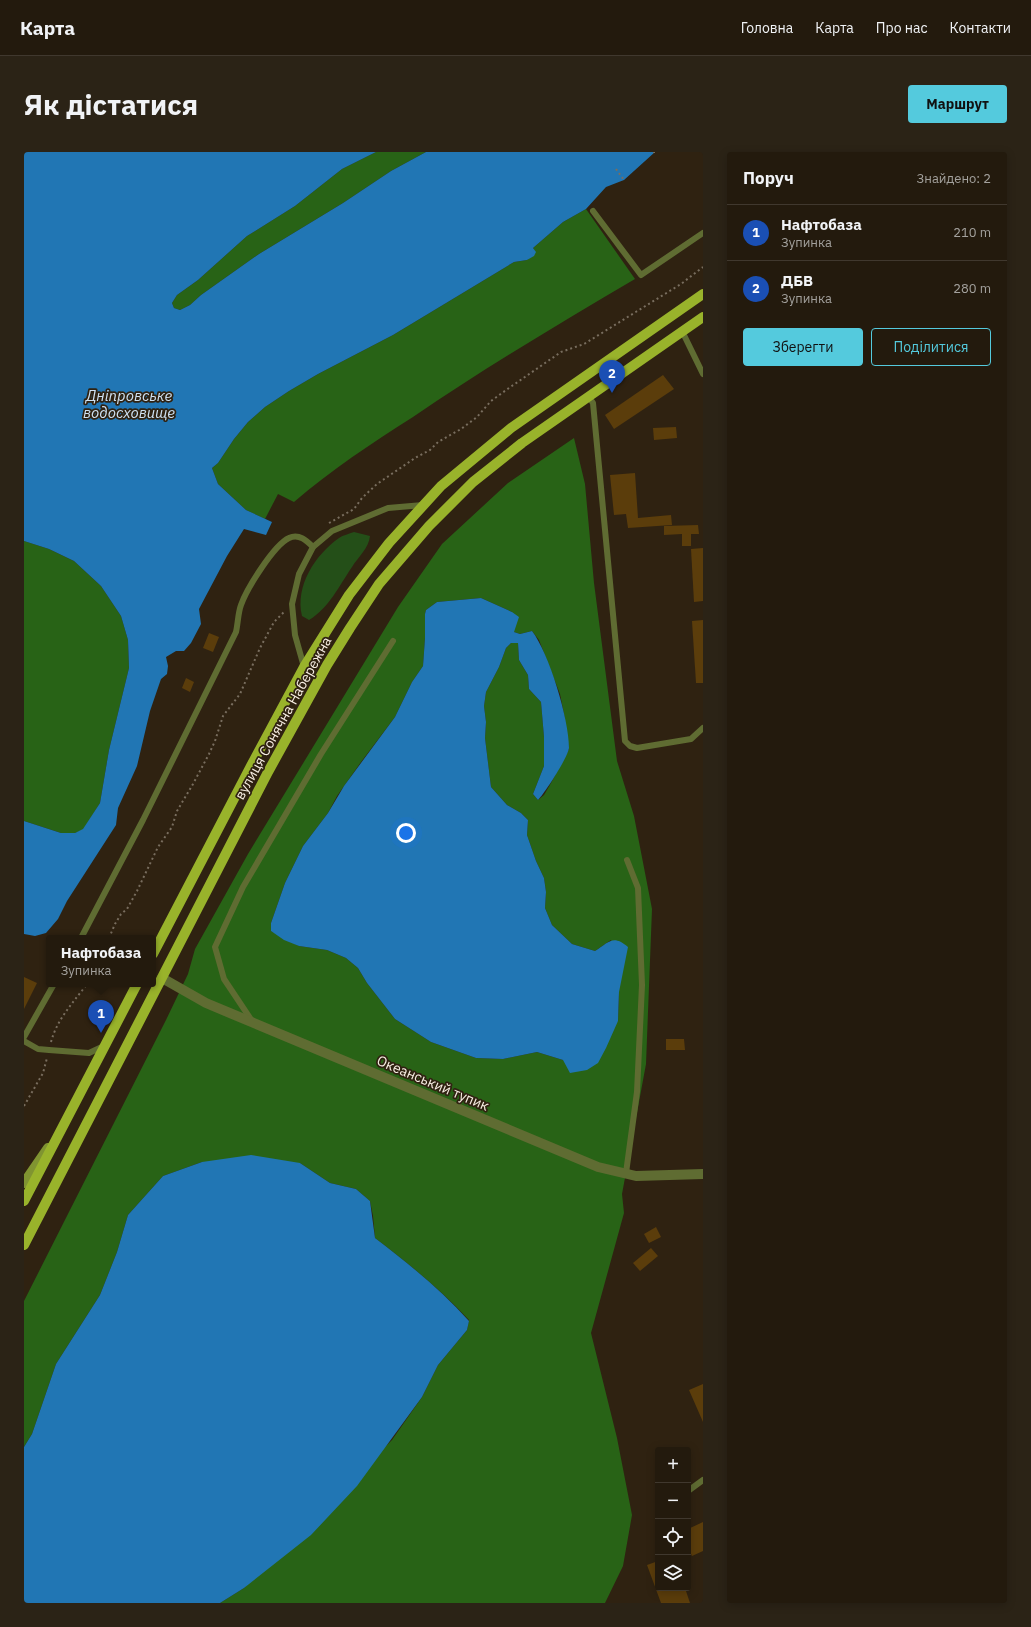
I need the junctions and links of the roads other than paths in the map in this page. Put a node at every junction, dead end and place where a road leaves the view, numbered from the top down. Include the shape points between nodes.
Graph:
1 (593, 211) dead end
2 (703, 233) edge
3 (703, 294) edge
4 (703, 317) edge
5 (682, 331) junction
6 (703, 374) edge
7 (588, 396) junction
8 (423, 504) junction
9 (313, 547) junction
10 (393, 641) dead end
11 (304, 667) junction
12 (703, 728) edge
13 (627, 860) dead end
14 (83, 935) edge
15 (156, 948) edge
16 (162, 978) junction
17 (52, 987) edge
18 (135, 987) edge
19 (253, 1022) junction
20 (24, 1037) edge
21 (24, 1041) edge
22 (105, 1045) junction
23 (62, 1127) junction
24 (626, 1173) junction
25 (703, 1174) edge
26 (24, 1183) edge
27 (24, 1201) edge
28 (24, 1245) edge
29 (703, 1480) edge
30 (691, 1489) edge

1 - 2 lane via 641,276
3 - 8 main road, вулиця Сонячна Набережна via 511,428 461,468
4 - 5 main road, вулиця Сонячна Набережна
5 - 6 lane
5 - 7 main road, вулиця Сонячна Набережна
7 - 12 lane via 593,402 624,741 637,748 691,739
7 - 16 main road, вулиця Сонячна Набережна via 473,482 429,526 379,584 306,703
8 - 9 lane via 388,508 332,531
8 - 11 main road, вулиця Сонячна Набережна via 349,595
9 - 11 lane via 299,574 292,604 295,635
9 - 14 lane via 300,537 290,537 278,546 265,562 249,588 241,605 236,632
10 - 19 lane via 321,754 243,887 215,947 224,979
11 - 15 main road, вулиця Сонячна Набережна
13 - 24 lane via 638,888 642,985 637,1092
16 - 19 street, Океанський тупик via 206,1003
16 - 28 main road, вулиця Сонячна Набережна
17 - 20 lane
18 - 22 main road
19 - 24 street, Океанський тупик via 598,1167
21 - 22 lane via 38,1049 81,1052 89,1052
22 - 23 main road
23 - 26 main road
23 - 27 main road
24 - 25 street, Океанський тупик via 636,1176
29 - 30 lane

